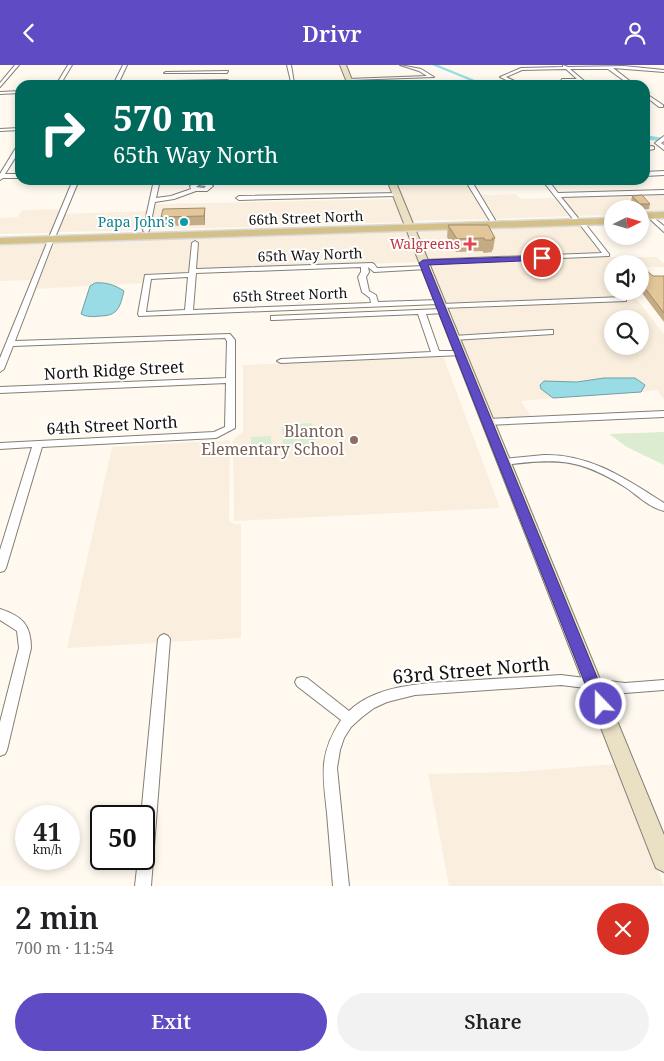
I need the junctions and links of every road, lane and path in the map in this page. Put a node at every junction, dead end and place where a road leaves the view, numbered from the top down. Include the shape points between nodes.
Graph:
1 (17, 65) edge
2 (70, 65) edge
3 (125, 65) edge
4 (167, 65) edge
5 (289, 65) edge
6 (343, 65) edge
7 (402, 65) edge
8 (564, 66) edge
9 (608, 67) junction
10 (650, 67) edge
11 (664, 71) edge
12 (227, 72) dead end
13 (166, 73) junction
14 (0, 77) edge
15 (7, 77) junction
16 (61, 80) edge
17 (117, 80) edge
18 (163, 80) edge
19 (293, 80) edge
20 (349, 80) edge
21 (390, 80) edge
22 (509, 80) edge
23 (562, 80) dead end
24 (580, 80) joint
25 (626, 80) edge
26 (0, 86) edge
27 (15, 92) edge
28 (0, 93) edge
29 (650, 98) edge
30 (653, 106) dead end
31 (662, 106) edge
32 (15, 129) edge
33 (0, 130) edge
34 (662, 139) edge
35 (664, 148) edge
36 (15, 154) edge
37 (664, 173) edge
38 (650, 174) edge
39 (15, 176) edge
40 (0, 177) edge
41 (74, 185) edge
42 (156, 185) edge
43 (393, 185) edge
44 (471, 185) edge
45 (549, 185) edge
46 (195, 189) dead end
47 (664, 192) edge
48 (396, 194) junction
49 (557, 195) junction
50 (239, 198) dead end
51 (152, 200) junction
52 (664, 215) edge
53 (649, 216) edge
54 (604, 219) edge
55 (664, 219) edge
56 (578, 220) junction
57 (649, 220) edge
58 (654, 220) junction
59 (492, 221) junction
60 (310, 226) junction
61 (408, 226) junction
62 (664, 230) edge
63 (230, 231) junction
64 (279, 232) junction
65 (151, 234) junction
66 (0, 236) edge
67 (52, 237) junction
68 (0, 241) edge
69 (195, 243) dead end
70 (424, 265) junction
71 (364, 266) junction
72 (193, 273) junction
73 (604, 300) edge
74 (375, 304) junction
75 (441, 306) junction
76 (189, 311) junction
77 (422, 312) junction
78 (142, 314) joint
79 (274, 318) dead end
80 (550, 332) dead end
81 (453, 338) junction
82 (10, 344) junction
83 (459, 353) junction
84 (436, 354) junction
85 (281, 361) dead end
86 (0, 369) edge
87 (230, 380) junction
88 (0, 390) edge
89 (664, 415) edge
90 (487, 423) junction
91 (38, 444) junction
92 (0, 446) edge
93 (503, 461) junction
94 (664, 508) edge
95 (0, 568) edge
96 (0, 614) edge
97 (164, 639) dead end
98 (302, 682) dead end
99 (593, 685) junction
100 (664, 685) edge
101 (349, 719) junction
102 (0, 750) edge
103 (664, 861) edge
104 (143, 886) edge
105 (341, 886) edge

1 - 15 street
2 - 16 street
3 - 17 street
4 - 13 street
5 - 19 street
6 - 20 main road
7 - 21 street via 432,76
8 - 9 street
8 - 22 street via 516,69 502,77
8 - 24 street
9 - 10 street
9 - 25 street
10 - 11 street
12 - 13 street
13 - 18 street
14 - 15 street
15 - 26 street
23 - 24 street
27 - 28 street
29 - 31 street
30 - 31 street
32 - 33 street
34 - 35 street via 658,143
36 - 40 street
37 - 38 street
39 - 40 street
41 - 67 street
42 - 51 street
43 - 48 main road
44 - 59 street
45 - 49 street
46 - 51 street via 172,198
47 - 49 street
48 - 50 street
48 - 61 main road
49 - 56 street
51 - 65 street
52 - 53 main road
54 - 56 main road, 66th Street North
55 - 58 main road
56 - 59 main road, 66th Street North
56 - 61 main road, 66th Street North
56 - 70 street, 65th Way North via 608,255
57 - 58 main road
58 - 62 street
59 - 61 main road, 66th Street North
60 - 61 main road, 66th Street North
60 - 63 main road, 66th Street North
60 - 64 main road
61 - 64 main road, 66th Street North
61 - 70 main road
63 - 64 main road, 66th Street North
63 - 65 main road
65 - 67 main road
65 - 67 main road via 120,232
66 - 67 main road
67 - 68 main road
67 - 82 street
69 - 72 street
70 - 71 street, 65th Way North via 374,270 372,265
70 - 75 main road
71 - 72 street, 65th Way North
71 - 74 street via 362,277 366,292 373,297
72 - 76 street
72 - 78 street, 65th Way North via 148,277
73 - 75 street
74 - 75 street, 65th Street North
74 - 76 street, 65th Street North
75 - 77 street
75 - 81 main road
76 - 78 street, 65th Street North
77 - 79 street
77 - 84 street
80 - 81 street
81 - 83 main road
82 - 86 street
82 - 87 street via 222,335 231,340
83 - 84 street
83 - 90 main road
84 - 85 street
87 - 88 street, North Ridge Street
87 - 91 street, 64th Street North via 230,428 225,432
89 - 90 street
90 - 93 main road
91 - 92 street, 64th Street North
91 - 95 street
93 - 94 street via 555,458 584,463 598,468
93 - 99 main road
96 - 102 street via 25,631 25,648
97 - 104 street
98 - 101 street
99 - 100 street, 63rd Street North via 625,689
99 - 101 street, 63rd Street North via 561,680 415,690 370,702
99 - 103 main road
101 - 105 street, 63rd Street North via 335,740 330,768

